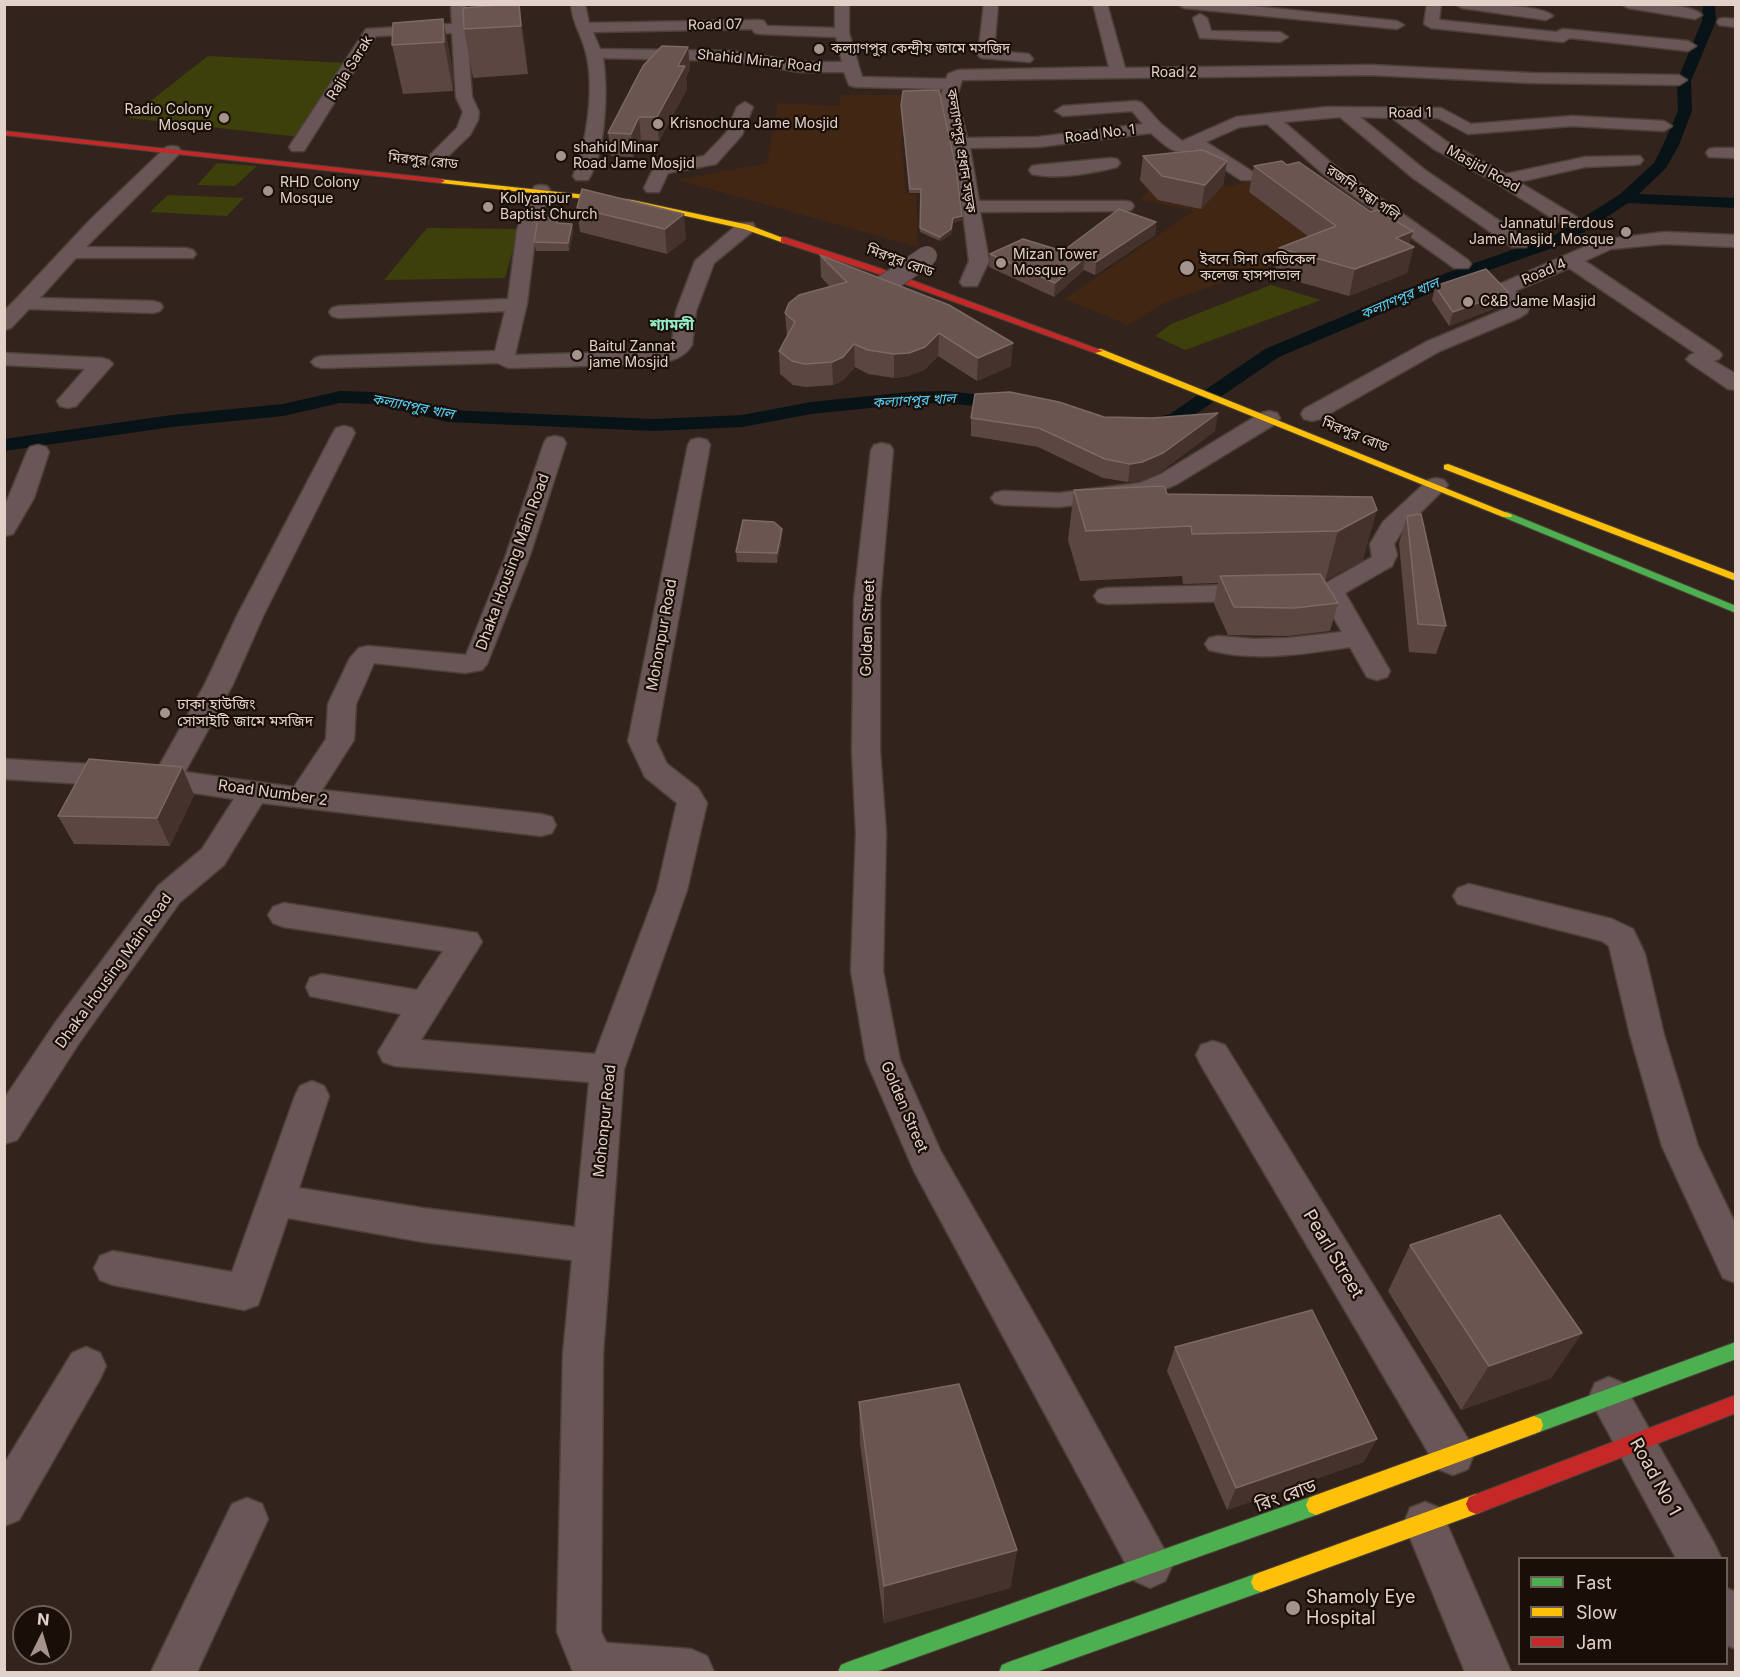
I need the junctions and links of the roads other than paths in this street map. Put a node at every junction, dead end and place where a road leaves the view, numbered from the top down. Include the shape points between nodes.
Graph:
1 (458, 4) edge
2 (578, 4) edge
3 (842, 4) edge
4 (991, 4) edge
5 (1100, 4) edge
6 (1184, 4) edge
7 (1462, 4) edge
8 (1628, 4) edge
9 (1496, 6) edge
10 (1434, 8) edge
11 (1413, 9) dead end
12 (1309, 10) edge
13 (1279, 13) junction
14 (1695, 15) dead end
15 (1200, 18) dead end
16 (1397, 25) dead end
17 (459, 28) junction
18 (583, 28) junction
19 (842, 33) junction
20 (594, 53) junction
21 (1283, 54) junction
22 (1401, 54) dead end
23 (852, 68) junction
24 (1402, 71) junction
25 (1118, 72) junction
26 (1030, 73) junction
27 (1679, 80) dead end
28 (953, 84) junction
29 (1418, 87) dead end
30 (745, 107) dead end
31 (1063, 111) dead end
32 (1345, 113) junction
33 (1398, 114) junction
34 (1270, 118) junction
35 (1664, 126) dead end
36 (1155, 128) junction
37 (4, 133) edge
38 (1038, 142) junction
39 (1192, 142) junction
40 (959, 143) junction
41 (299, 147) dead end
42 (172, 151) junction
43 (1715, 153) dead end
44 (1736, 153) edge
45 (429, 160) joint
46 (1634, 160) dead end
47 (457, 163) dead end
48 (1111, 163) dead end
49 (1065, 169) junction
50 (1038, 170) dead end
51 (1247, 176) dead end
52 (582, 177) dead end
53 (1504, 180) junction
54 (653, 188) dead end
55 (541, 190) junction
56 (1125, 206) dead end
57 (971, 207) junction
58 (1570, 221) dead end
59 (746, 226) junction
60 (1736, 241) edge
61 (1519, 243) dead end
62 (71, 252) junction
63 (186, 255) dead end
64 (905, 259) dead end
65 (1572, 261) junction
66 (932, 263) joint
67 (1461, 264) dead end
68 (970, 282) dead end
69 (880, 288) edge
70 (23, 303) junction
71 (516, 304) junction
72 (153, 307) dead end
73 (339, 312) dead end
74 (4, 324) edge
75 (504, 357) junction
76 (4, 359) edge
77 (322, 362) dead end
78 (1736, 384) edge
79 (68, 401) dead end
80 (1306, 412) joint
81 (1269, 418) junction
82 (1333, 422) dead end
83 (344, 433) dead end
84 (555, 443) dead end
85 (699, 446) dead end
86 (882, 450) dead end
87 (38, 453) dead end
88 (1431, 460) dead end
89 (1436, 485) junction
90 (1003, 498) dead end
91 (4, 530) edge
92 (1736, 578) edge
93 (1331, 591) junction
94 (1107, 596) dead end
95 (1736, 610) edge
96 (1358, 638) junction
97 (1218, 644) dead end
98 (1377, 670) dead end
99 (4, 769) edge
100 (167, 779) junction
101 (254, 791) junction
102 (302, 798) junction
103 (540, 825) dead end
104 (1469, 896) dead end
105 (284, 915) dead end
106 (322, 987) dead end
107 (425, 1005) junction
108 (1213, 1055) dead end
109 (608, 1069) junction
110 (312, 1096) dead end
111 (4, 1129) edge
112 (276, 1200) junction
113 (592, 1246) junction
114 (1736, 1266) edge
115 (113, 1268) dead end
116 (1736, 1350) edge
117 (87, 1366) dead end
118 (1609, 1397) junction
119 (1736, 1404) edge
120 (1636, 1442) junction
121 (1453, 1454) junction
122 (4, 1505) edge
123 (247, 1519) dead end
124 (1425, 1523) junction
125 (1698, 1557) edge
126 (1150, 1566) junction
127 (1728, 1613) edge
128 (1736, 1627) edge
129 (174, 1672) edge
130 (691, 1672) edge
131 (848, 1672) edge
132 (1009, 1672) edge
133 (1488, 1672) edge

1 - 17 street
2 - 18 street
3 - 19 street
4 - 26 street via 986,55 1024,57
5 - 25 street
6 - 13 street
7 - 9 street
8 - 14 street
9 - 10 street via 1689,40 1563,33 1563,37 1431,24
10 - 11 street
12 - 13 street
12 - 16 street
13 - 21 street
15 - 21 street via 1205,35
17 - 41 street, Rajia Sarak via 371,32
17 - 45 street via 464,98 471,112 470,120 464,131
18 - 19 street, Road 07 via 759,24 760,30
18 - 20 street
19 - 23 street
20 - 23 street, Shahid Minar Road via 732,56 800,68
20 - 52 street via 594,137
21 - 24 street, Road 2
21 - 25 street, Road 2
22 - 24 street via 1406,68
23 - 28 street, কল্যাণপুর প্রধান সড়ক via 858,84
24 - 27 street, Road 2
24 - 29 street
25 - 26 street, Road 2
26 - 28 street, Road 2 via 958,75
28 - 40 street, কল্যাণপুর প্রধান সড়ক via 949,96
30 - 54 street via 734,135 710,160 661,169
31 - 36 street via 1136,106
32 - 33 street, Road 1
32 - 34 street, Road 1
32 - 61 street via 1419,174
33 - 35 street, Road 1 via 1441,112 1468,129 1572,121
33 - 53 street, Masjid Road via 1440,145
34 - 39 street, Road 1 via 1236,122
34 - 67 street, রজনি গন্ধা গলি via 1329,170
36 - 38 street, Road No. 1
36 - 39 street, Road No. 1 via 1180,148
37 - 42 main road, মিরপুর রোড
38 - 40 street, Road No. 1
38 - 49 street, Road No. 1
39 - 51 street
40 - 57 street, কল্যাণপুর প্রধান সড়ক
42 - 55 main road, মিরপুর রোড
42 - 62 street
43 - 44 street
45 - 47 main road, মিরপুর রোড
46 - 53 street via 1585,162
48 - 49 street, Road No. 1
49 - 50 street, Road No. 1
53 - 58 street, Masjid Road
55 - 59 main road, মিরপুর রোড via 632,202
55 - 71 street via 534,201
56 - 57 street
57 - 68 street, কল্যাণপুর প্রধান সড়ক via 980,261
59 - 75 street via 705,261 686,311 682,345 669,355 511,362
59 - 81 main road, মিরপুর রোড via 1076,342
60 - 65 street, Road 4 via 1634,240 1607,244
62 - 63 street
62 - 70 street
64 - 66 main road, মিরপুর রোড
65 - 78 street via 1712,355 1697,359
65 - 80 street, Road 4 via 1502,290 1520,306 1510,315 1454,337
66 - 69 street, bridge
70 - 72 street
70 - 74 street
71 - 73 street
71 - 75 street
75 - 77 street
76 - 79 street via 102,364
80 - 82 main road, মিরপুর রোড
81 - 89 main road, মিরপুর রোড
81 - 90 street via 1169,479 1143,490 1059,500
83 - 100 street via 219,684
84 - 102 street, Dhaka Housing Main Road via 478,658 473,664 465,664 368,654 342,704 340,740
85 - 109 street, Mohonpur Road via 642,741 655,770 688,795 692,803 672,890
86 - 126 street, Golden Street via 867,600 866,751 871,833 867,971 883,1060 927,1160
87 - 91 street via 22,498
88 - 92 main road
89 - 93 street via 1392,527 1382,544 1383,561
89 - 95 main road, মিরপুর রোড
93 - 94 street
93 - 96 street
96 - 97 street via 1286,648
96 - 98 street
99 - 100 street, Road Number 2
100 - 101 street, Road Number 2
101 - 102 street, Road Number 2
101 - 111 street, Dhaka Housing Main Road via 213,858 169,894 67,1033
102 - 103 street, Road Number 2
104 - 114 street via 1612,931 1622,938 1680,1146
105 - 107 street via 466,942
106 - 107 street
107 - 109 street via 395,1052
108 - 121 street, Pearl Street
109 - 113 street, Mohonpur Road
110 - 112 street
112 - 113 street via 423,1225
112 - 115 street via 244,1292
113 - 130 street, Mohonpur Road via 583,1354 579,1632 590,1659 609,1666
116 - 118 main road, রিং রোড
117 - 122 street
118 - 120 street, Road No 1
118 - 121 main road, রিং রোড
119 - 120 main road
120 - 124 main road
120 - 125 street, Road No 1
121 - 126 main road, রিং রোড
123 - 129 street
124 - 132 main road
124 - 133 street
126 - 131 main road, রিং রোড
127 - 128 street

